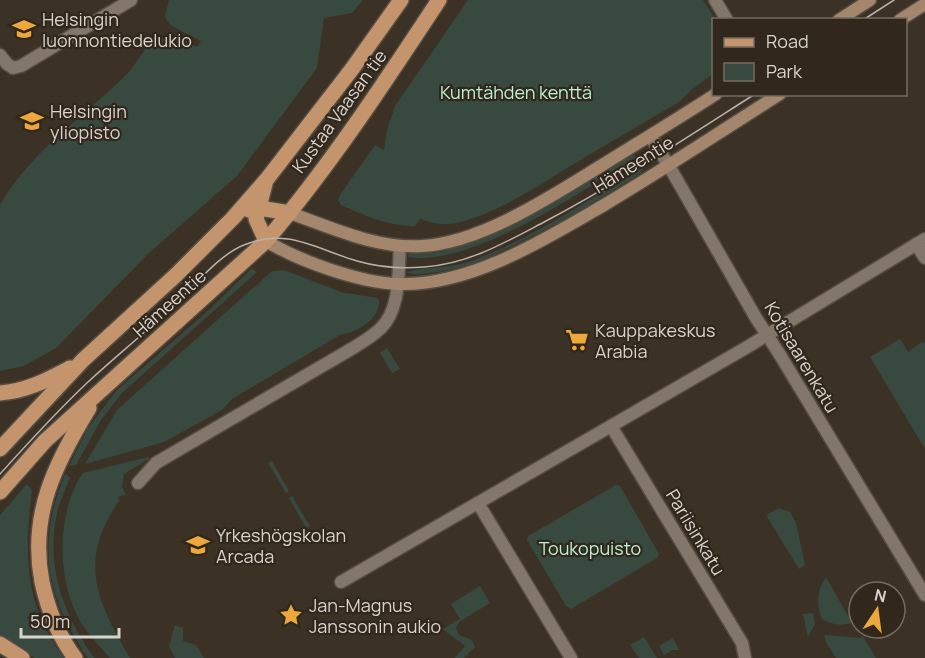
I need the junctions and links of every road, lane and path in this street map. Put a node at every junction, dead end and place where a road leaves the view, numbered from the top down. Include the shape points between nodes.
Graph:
1 (131, 0) edge
2 (401, 0) edge
3 (439, 0) edge
4 (715, 0) edge
5 (870, 0) edge
6 (925, 4) edge
7 (726, 18) edge
8 (842, 18) edge
9 (903, 18) edge
10 (0, 55) edge
11 (713, 96) edge
12 (775, 96) edge
13 (650, 136) junction
14 (669, 166) junction
15 (267, 179) junction
16 (259, 208) junction
17 (290, 213) junction
18 (233, 218) junction
19 (266, 241) junction
20 (920, 241) edge
21 (400, 246) junction
22 (925, 258) edge
23 (398, 284) junction
24 (767, 335) junction
25 (83, 360) junction
26 (0, 393) edge
27 (96, 395) junction
28 (611, 426) junction
29 (0, 449) edge
30 (138, 483) dead end
31 (0, 492) edge
32 (478, 503) junction
33 (341, 582) dead end
34 (925, 596) edge
35 (0, 644) edge
36 (22, 658) edge
37 (75, 658) edge
38 (571, 658) edge
39 (745, 658) edge

1 - 10 street via 21,66 13,68
2 - 15 main road, Kustaa Vaasan tie
3 - 17 main road, Kustaa Vaasan tie
4 - 7 street
5 - 8 main road
6 - 9 main road
11 - 13 main road, Hämeentie
12 - 14 main road, Hämeentie
13 - 14 street, Kotisaarenkatu
13 - 21 main road, Hämeentie via 556,193 478,232 448,242
14 - 23 main road, Hämeentie via 496,263 471,272
14 - 24 street, Kotisaarenkatu
15 - 16 main road
15 - 18 main road, Hämeentie
16 - 17 main road
16 - 18 main road
16 - 19 main road via 256,219
17 - 19 main road, Kustaa Vaasan tie
17 - 21 main road, Hämeentie
18 - 25 main road, Hämeentie
19 - 23 main road, Hämeentie via 340,272
19 - 27 main road, Hämeentie
20 - 22 street
20 - 24 street
21 - 23 street
23 - 30 street via 392,311 380,330 156,463
24 - 28 street
24 - 34 street, Kotisaarenkatu
25 - 26 main road via 40,384
25 - 29 main road, Hämeentie
27 - 31 main road, Hämeentie via 45,441
27 - 37 main road via 57,466 39,529 38,557 47,601
28 - 32 street
28 - 39 street, Pariisinkatu via 742,643
32 - 33 street
32 - 38 street
35 - 36 main road

